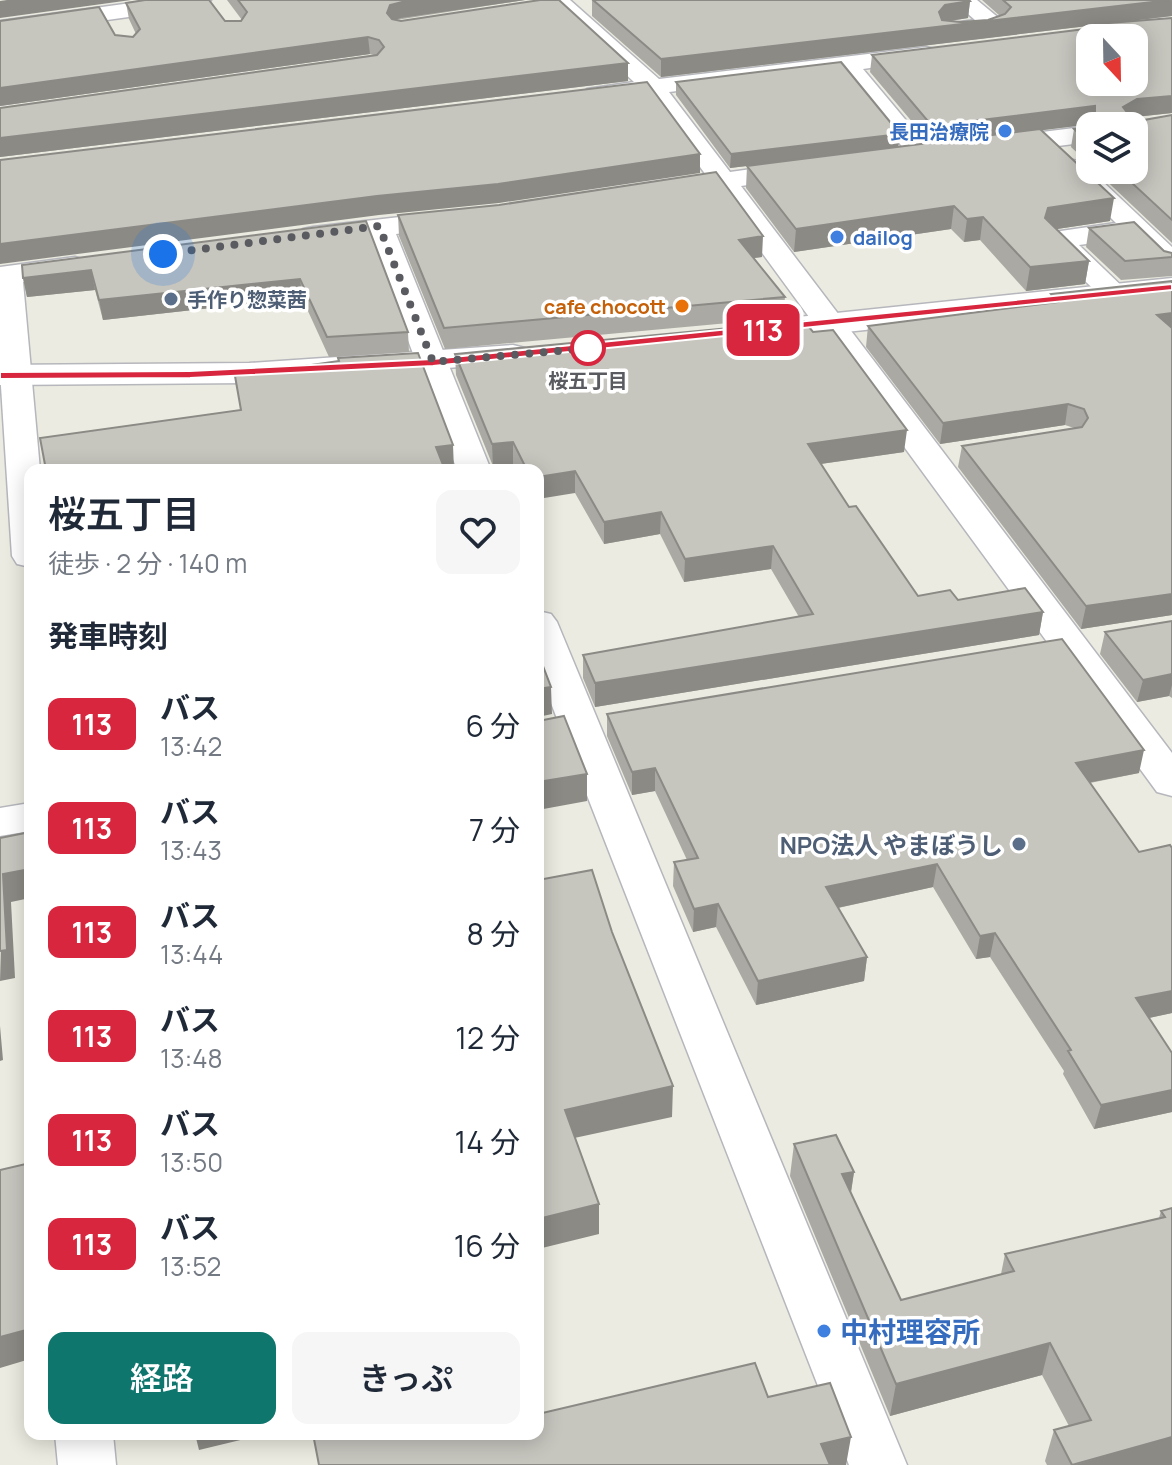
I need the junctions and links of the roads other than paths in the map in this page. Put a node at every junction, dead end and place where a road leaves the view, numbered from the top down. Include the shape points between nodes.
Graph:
1 (963, 0) edge
2 (211, 3) edge
3 (563, 4) edge
4 (595, 6) edge
5 (533, 8) edge
6 (99, 9) edge
7 (6, 27) edge
8 (122, 35) edge
9 (1004, 45) edge
10 (25, 52) edge
11 (847, 64) junction
12 (645, 78) junction
13 (579, 96) edge
14 (1076, 136) edge
15 (1044, 140) junction
16 (922, 155) junction
17 (891, 159) edge
18 (830, 166) edge
19 (723, 180) junction
20 (633, 194) edge
21 (484, 216) edge
22 (379, 226) junction
23 (1136, 229) junction
24 (286, 238) edge
25 (101, 262) edge
26 (1172, 262) edge
27 (4, 275) edge
28 (1172, 288) edge
29 (1114, 293) junction
30 (829, 323) junction
31 (715, 336) edge
32 (537, 353) edge
33 (433, 362) junction
34 (8, 376) edge
35 (472, 464) edge
36 (24, 507) edge
37 (1115, 637) edge
38 (544, 638) edge
39 (1072, 644) junction
40 (1026, 652) edge
41 (577, 725) edge
42 (1172, 782) edge
43 (24, 818) edge
44 (0, 822) edge
45 (85, 1440) edge
46 (87, 1465) edge
47 (878, 1465) edge

1 - 12 street via 995,24
2 - 6 street
3 - 4 street
3 - 5 street
3 - 12 street
6 - 7 street
6 - 8 street
7 - 10 street
9 - 11 street
11 - 12 street
11 - 16 street
12 - 13 street
12 - 19 street
14 - 15 street
15 - 16 street
15 - 23 street
16 - 17 street
18 - 19 street
19 - 20 street
19 - 30 street
21 - 22 street
22 - 24 street
22 - 33 street
23 - 26 street
23 - 29 street via 1057,239
25 - 27 street
27 - 34 street
28 - 29 street
29 - 30 street
30 - 31 street
30 - 39 street via 946,456
32 - 33 street
33 - 34 street via 190,375
33 - 35 street
34 - 36 street
37 - 39 street
38 - 41 street
39 - 40 street
39 - 42 street
41 - 47 street
43 - 44 street
45 - 46 street

